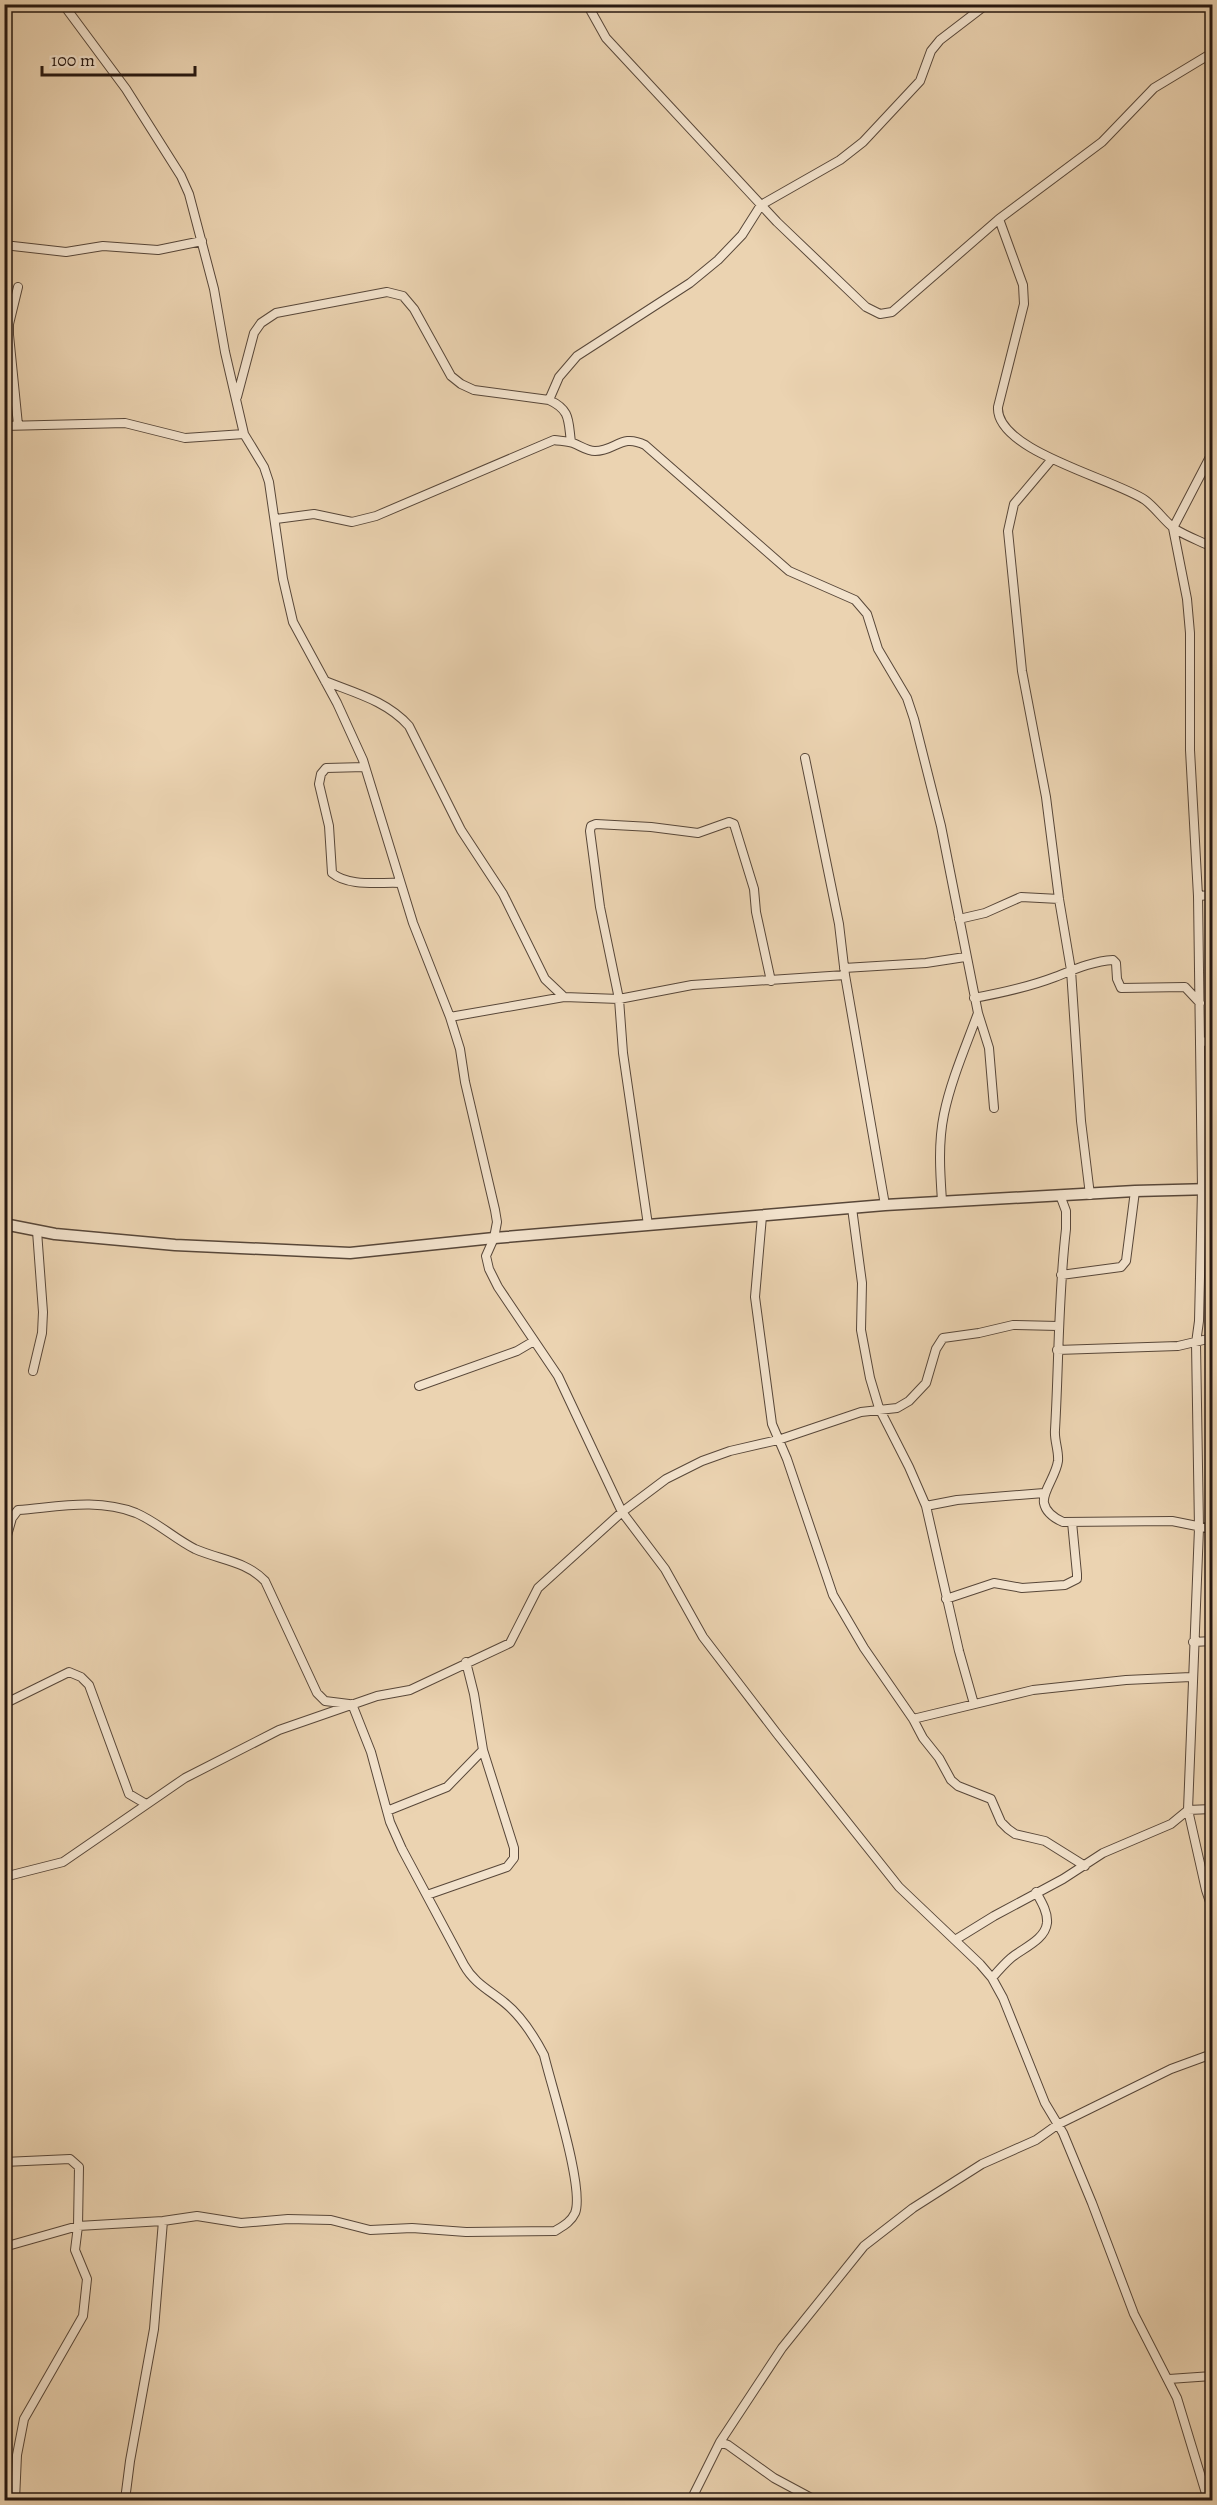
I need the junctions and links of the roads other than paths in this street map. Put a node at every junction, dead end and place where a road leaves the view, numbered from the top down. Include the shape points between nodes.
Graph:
1 (63, 4) edge
2 (587, 4) edge
3 (987, 4) edge
4 (1212, 53) edge
5 (762, 205) junction
6 (999, 219) junction
7 (202, 241) junction
8 (4, 244) edge
9 (18, 287) dead end
10 (237, 397) junction
11 (549, 399) junction
12 (18, 425) junction
13 (4, 426) edge
14 (244, 434) junction
15 (571, 442) junction
16 (1212, 453) edge
17 (1052, 459) junction
18 (276, 519) junction
19 (1173, 528) junction
20 (1212, 547) edge
21 (324, 681) junction
22 (347, 690) junction
23 (337, 703) junction
24 (805, 758) dead end
25 (365, 767) junction
26 (400, 883) junction
27 (1212, 895) edge
28 (1198, 896) junction
29 (1059, 899) junction
30 (959, 919) junction
31 (965, 957) junction
32 (1071, 970) junction
33 (844, 971) junction
34 (1054, 978) junction
35 (771, 981) junction
36 (1073, 985) junction
37 (564, 997) junction
38 (974, 998) junction
39 (618, 999) junction
40 (1200, 1003) junction
41 (978, 1013) junction
42 (450, 1017) junction
43 (1200, 1041) junction
44 (1212, 1042) edge
45 (994, 1108) dead end
46 (1207, 1189) edge
47 (1135, 1191) junction
48 (1060, 1195) junction
49 (1090, 1195) junction
50 (942, 1201) junction
51 (885, 1205) junction
52 (852, 1208) junction
53 (762, 1216) junction
54 (4, 1224) edge
55 (648, 1225) junction
56 (37, 1231) junction
57 (494, 1238) junction
58 (1061, 1275) junction
59 (1058, 1326) junction
60 (1212, 1338) edge
61 (534, 1341) junction
62 (1196, 1343) junction
63 (1056, 1350) junction
64 (33, 1371) dead end
65 (419, 1386) dead end
66 (879, 1408) junction
67 (778, 1440) junction
68 (1044, 1493) junction
69 (926, 1506) junction
70 (622, 1512) junction
71 (1072, 1522) junction
72 (1199, 1528) junction
73 (1212, 1529) edge
74 (4, 1545) edge
75 (946, 1599) junction
76 (1212, 1641) edge
77 (1193, 1642) junction
78 (465, 1662) junction
79 (1191, 1677) junction
80 (4, 1704) edge
81 (352, 1704) junction
82 (974, 1704) junction
83 (913, 1719) junction
84 (483, 1750) junction
85 (146, 1804) junction
86 (1212, 1809) edge
87 (1188, 1810) junction
88 (387, 1811) junction
89 (1085, 1866) junction
90 (4, 1878) edge
91 (1036, 1892) junction
92 (427, 1895) junction
93 (1212, 1908) edge
94 (955, 1940) junction
95 (992, 1978) junction
96 (1212, 2054) edge
97 (1057, 2125) junction
98 (4, 2162) edge
99 (163, 2221) junction
100 (78, 2226) junction
101 (4, 2247) edge
102 (1212, 2376) edge
103 (1169, 2379) junction
104 (720, 2442) junction
105 (15, 2500) edge
106 (125, 2500) edge
107 (692, 2500) edge
108 (815, 2500) edge
109 (1208, 2500) edge

1 - 7 street via 171,157 189,194
2 - 5 street via 606,38
3 - 5 street via 940,40 931,51 920,81 863,142 840,160
4 - 6 street via 1155,88 1102,142
5 - 6 street via 866,307 880,314 892,312
5 - 11 street via 742,235 690,283 577,356
6 - 17 street via 1023,285 1024,304 997,417 1034,451
7 - 8 street via 158,250 103,246 66,252
7 - 10 street
9 - 12 street via 9,335
10 - 11 street via 254,333 261,323 276,313 387,291 403,296 414,309 451,376 461,384 474,390
10 - 14 street
11 - 15 street via 567,412
12 - 13 street
12 - 14 street via 125,423 185,438
14 - 18 street via 270,482
15 - 18 street via 554,440 376,516 352,522 314,514
15 - 30 street via 597,451 626,440 645,445 789,571 861,606 914,719
16 - 19 street
17 - 19 street via 1144,499
17 - 29 street via 1014,504 1008,531 1022,671 1046,797
18 - 21 street via 287,602 299,636
19 - 20 street
19 - 28 street via 1190,633 1190,750
21 - 22 street
21 - 23 street
22 - 23 street
22 - 37 street via 388,707 409,726 461,830 503,894 540,970
23 - 25 street
24 - 33 street via 839,924
25 - 26 street
25 - 26 street via 326,768 321,774 319,784 332,873 349,881
26 - 42 street
27 - 28 street
28 - 40 street
29 - 30 street via 1021,897 985,914
29 - 32 street
30 - 31 street
31 - 33 street
31 - 38 street
32 - 34 street
32 - 36 street
32 - 40 street via 1113,960 1121,988 1185,987
33 - 35 street
33 - 51 street
34 - 36 street
34 - 38 street
35 - 39 street via 692,985
35 - 39 street via 754,889 734,824 729,822 698,833 596,824 590,831
36 - 49 street
37 - 39 street
37 - 42 street
38 - 41 street
39 - 55 street
40 - 43 street
41 - 45 street via 989,1048
41 - 50 street via 944,1116
42 - 57 street via 495,1210
43 - 44 street
43 - 46 street
46 - 47 street
46 - 62 street
47 - 49 street
47 - 58 street via 1126,1261 1121,1267
48 - 49 street
48 - 50 street
48 - 58 street via 1066,1229
50 - 51 street
51 - 52 street
52 - 53 street
52 - 66 street via 862,1283 861,1330
53 - 55 street
53 - 67 street via 756,1315 772,1424
54 - 56 street
55 - 57 street
56 - 57 street via 175,1245 326,1253
56 - 64 street via 43,1312
57 - 61 street via 486,1256 489,1269
58 - 59 street
59 - 63 street
59 - 66 street via 1013,1325 944,1338 917,1395 897,1408
60 - 62 street
61 - 65 street via 517,1351
61 - 70 street via 569,1396
62 - 63 street via 1178,1347
62 - 72 street
63 - 68 street via 1054,1438 1058,1460 1053,1480
66 - 67 street
66 - 69 street
67 - 70 street via 730,1451 681,1470
67 - 83 street via 833,1595
68 - 69 street
68 - 71 street via 1048,1513 1063,1522
69 - 75 street
70 - 78 street via 538,1588 510,1642
70 - 94 street via 665,1569 707,1643 773,1729 899,1887
71 - 72 street via 1172,1521
71 - 75 street via 1077,1574 1073,1582 1022,1588 994,1583
72 - 73 street
72 - 77 street
74 - 81 street via 18,1510 94,1503 138,1514 195,1549 248,1566 257,1573 265,1581 316,1693 326,1701
75 - 82 street
76 - 77 street
77 - 79 street
78 - 81 street via 410,1690
78 - 84 street
79 - 82 street via 1033,1689
79 - 87 street
80 - 85 street via 69,1672 81,1677 88,1685 124,1784 133,1798
81 - 85 street via 279,1730 185,1778
81 - 88 street via 371,1752
82 - 83 street
83 - 89 street via 951,1780 991,1799 1008,1829 1045,1841
84 - 88 street via 447,1787
84 - 92 street via 514,1858 507,1868
85 - 90 street via 63,1862
86 - 87 street
87 - 89 street via 1171,1824 1123,1843
87 - 93 street
88 - 92 street
89 - 91 street
91 - 94 street
91 - 95 street via 1045,1910 1045,1931
92 - 99 street via 472,1978 507,2004 535,2037 544,2055 576,2181 576,2212 555,2231 370,2230 331,2220 241,2223 197,2216
94 - 95 street
95 - 97 street
96 - 97 street via 1171,2069
97 - 103 street via 1134,2314
97 - 104 street via 1036,2140 982,2164 913,2208 864,2246 782,2348
98 - 100 street via 76,2162
99 - 100 street
99 - 106 street via 154,2329
100 - 101 street
100 - 105 street via 75,2250 87,2278 83,2316 24,2419 16,2463
102 - 103 street
103 - 109 street
104 - 107 street
104 - 108 street

